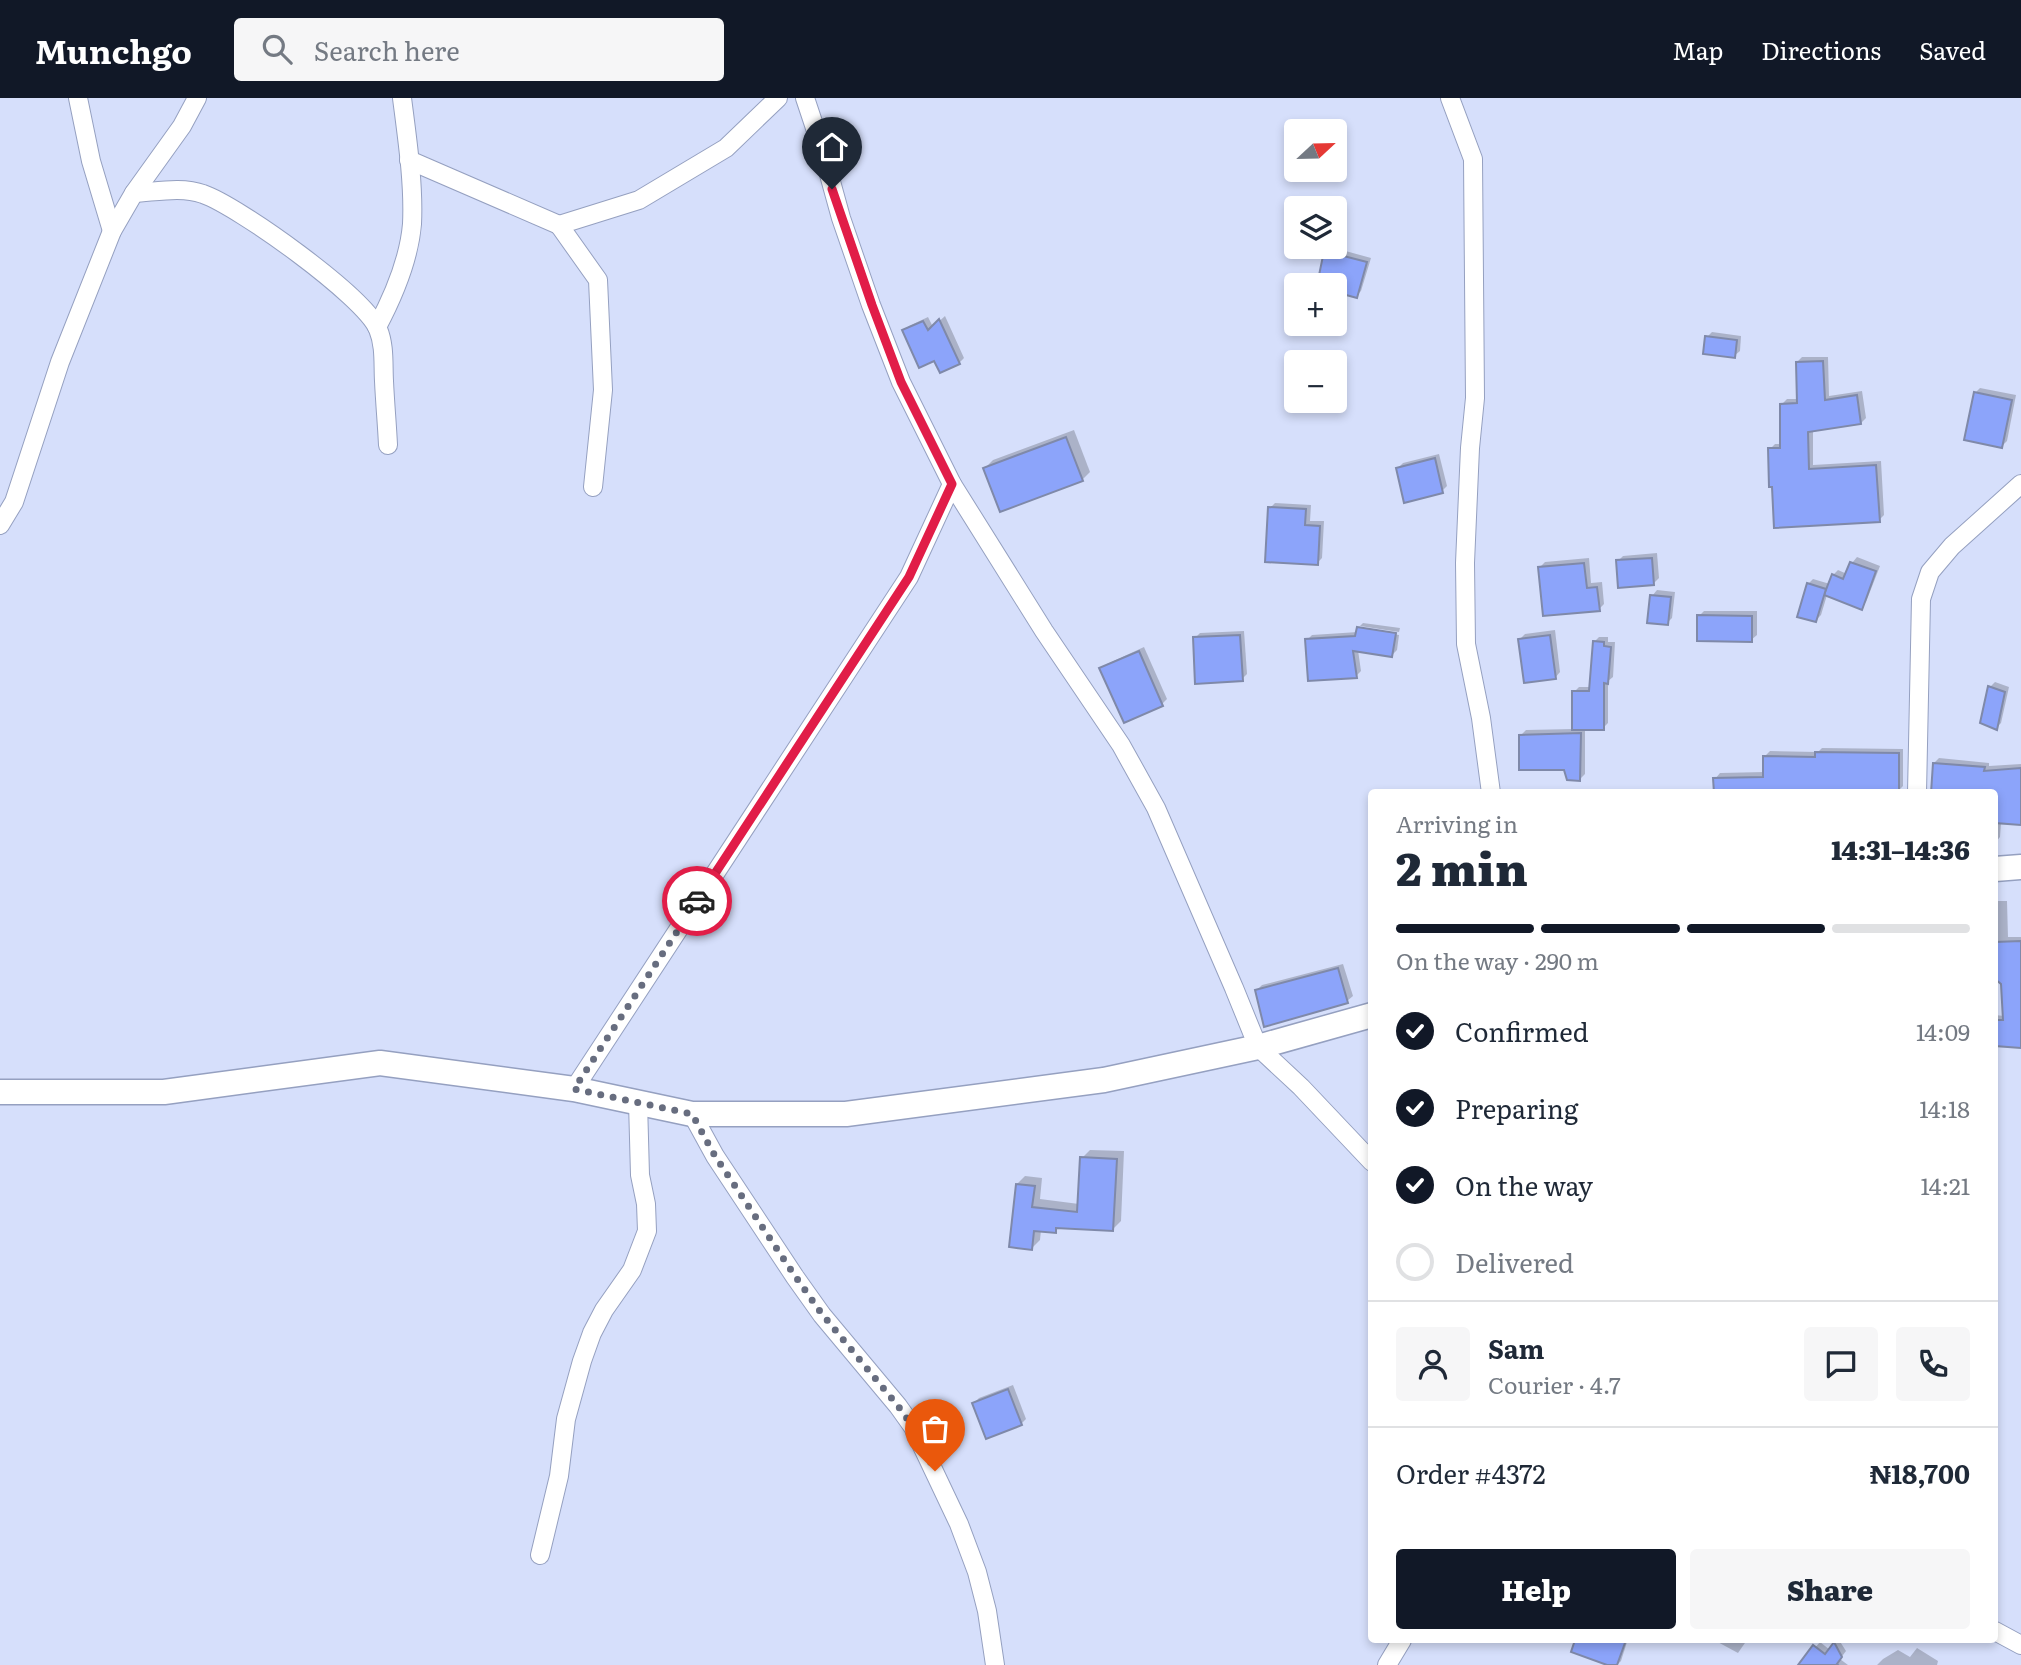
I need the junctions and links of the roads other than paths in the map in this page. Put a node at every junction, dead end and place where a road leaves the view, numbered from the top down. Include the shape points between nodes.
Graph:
1 (78, 98) edge
2 (197, 98) edge
3 (402, 98) edge
4 (778, 98) edge
5 (805, 98) edge
6 (1450, 98) edge
7 (409, 160) junction
8 (134, 193) junction
9 (559, 225) junction
10 (112, 231) junction
11 (377, 327) junction
12 (388, 445) dead end
13 (952, 484) junction
14 (2021, 484) edge
15 (593, 487) dead end
16 (0, 525) edge
17 (1490, 789) edge
18 (1917, 789) edge
19 (2021, 867) edge
20 (1998, 869) edge
21 (1368, 1015) edge
22 (1258, 1047) junction
23 (574, 1089) junction
24 (0, 1092) edge
25 (638, 1102) junction
26 (692, 1114) junction
27 (1368, 1158) edge
28 (540, 1555) dead end
29 (1998, 1632) edge
30 (1400, 1643) edge
31 (2021, 1645) edge
32 (995, 1665) edge
33 (1387, 1665) edge

1 - 10 street
2 - 8 street
3 - 7 street
4 - 9 street via 726,148 639,200
5 - 13 street via 841,218 901,382
6 - 17 street via 1473,159 1475,398 1466,644
7 - 9 street
7 - 11 street via 412,224 392,299
8 - 10 street
8 - 11 street via 201,193 231,207 335,284 364,308
9 - 15 street via 597,280 603,390
10 - 16 street via 60,362 14,502
11 - 12 street via 383,344
13 - 22 street via 1121,745 1156,808
13 - 23 street via 909,577
14 - 18 street via 1930,572 1922,599
19 - 20 main road
21 - 22 main road
22 - 26 main road via 1104,1080 846,1114
22 - 27 street
23 - 24 main road via 380,1063 164,1092
23 - 25 main road
25 - 26 main road
25 - 28 street via 647,1231 632,1270 604,1310 582,1361
26 - 32 street via 795,1276 913,1427 977,1572
29 - 31 street
30 - 33 street

